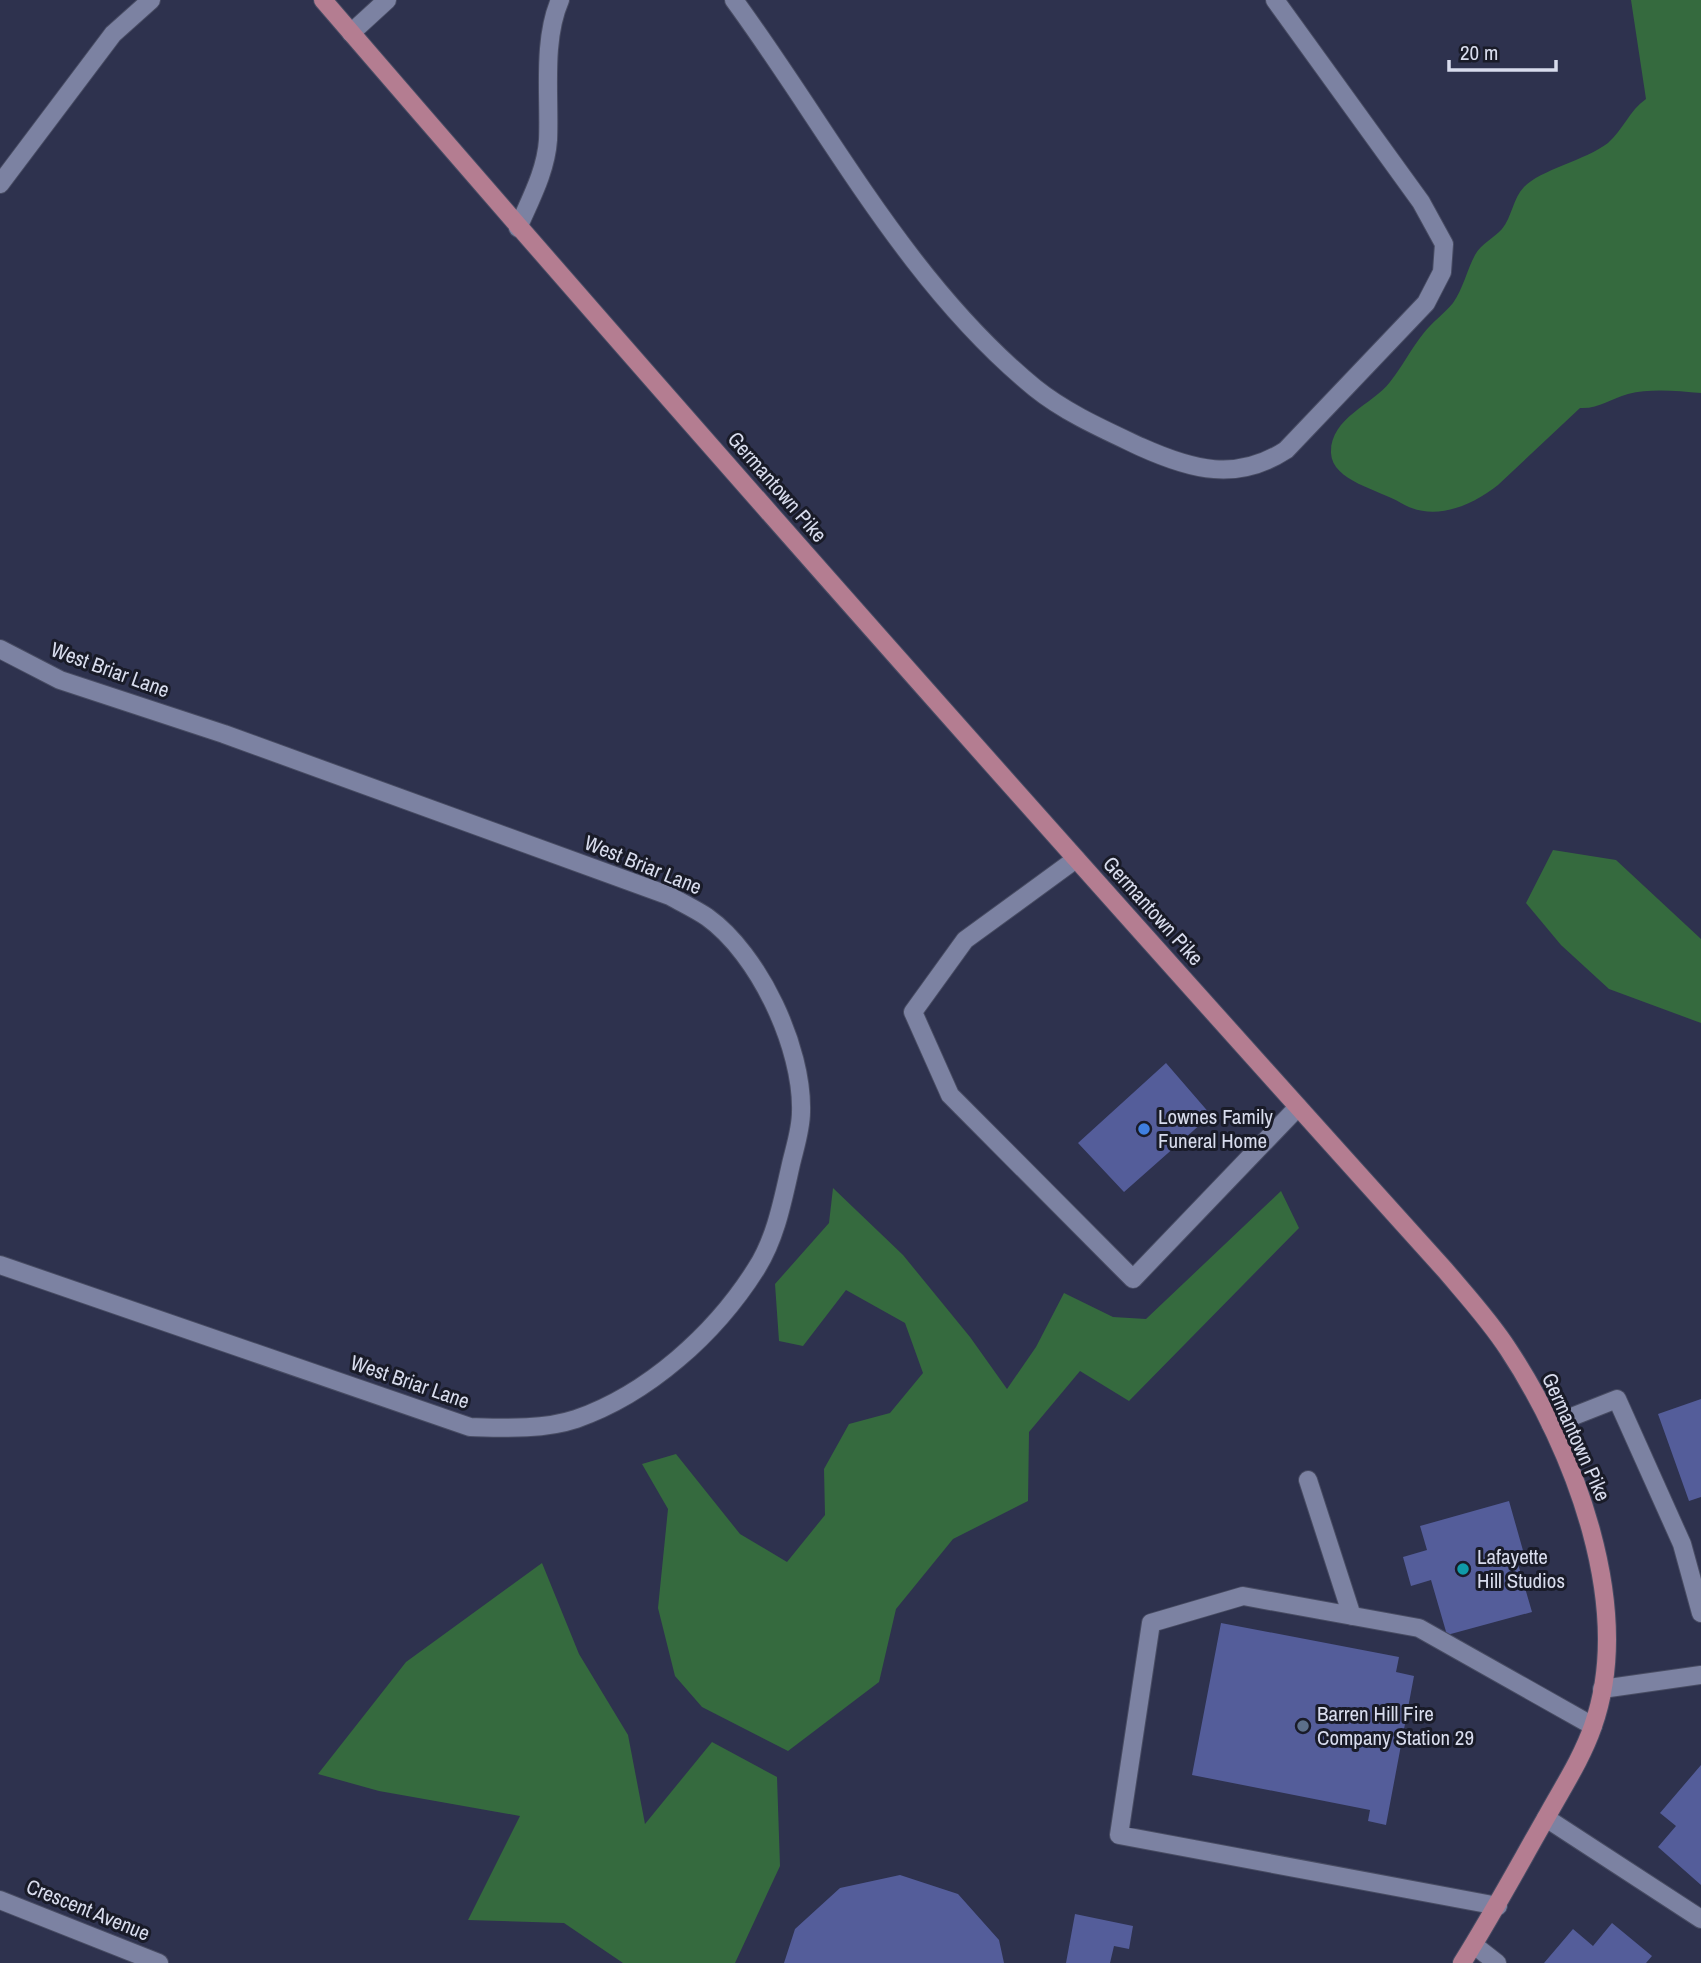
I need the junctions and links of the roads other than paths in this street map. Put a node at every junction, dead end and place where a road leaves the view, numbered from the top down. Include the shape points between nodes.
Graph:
1 (151, 0) edge
2 (323, 0) edge
3 (387, 0) edge
4 (560, 0) edge
5 (734, 0) edge
6 (1275, 0) edge
7 (351, 33) junction
8 (0, 184) edge
9 (518, 228) junction
10 (0, 649) edge
11 (1076, 859) junction
12 (1298, 1107) junction
13 (0, 1265) edge
14 (1550, 1425) junction
15 (1308, 1480) dead end
16 (1701, 1613) edge
17 (1352, 1616) junction
18 (1701, 1675) edge
19 (1602, 1689) junction
20 (1593, 1726) junction
21 (1546, 1818) junction
22 (0, 1900) edge
23 (1498, 1906) junction
24 (1701, 1919) edge
25 (1474, 1945) junction
26 (159, 1963) edge
27 (1462, 1963) edge
28 (1497, 1963) edge

1 - 8 street via 113,34
2 - 7 main road, Germantown Pike
3 - 7 street
4 - 9 street via 548,70 548,144 538,183
5 - 6 street via 910,258 974,332 1036,389 1093,424 1174,461 1228,471 1267,462 1286,450 1426,303 1442,272 1444,244 1421,202
7 - 9 main road, Germantown Pike
9 - 11 main road, Germantown Pike
10 - 13 street, West Briar Lane via 60,680 224,734 670,896 708,917 757,973 775,1008 793,1058 801,1112 784,1196 756,1268 725,1308 661,1374 575,1420 511,1428 470,1427
11 - 12 main road, Germantown Pike
11 - 12 street via 965,940 913,1012 950,1095 1133,1279
12 - 14 main road, Germantown Pike via 1484,1316 1530,1384
14 - 16 street via 1617,1399 1682,1544
14 - 19 main road, Germantown Pike via 1574,1479 1600,1574 1606,1656
15 - 17 street
17 - 20 street via 1419,1628
17 - 23 street via 1243,1596 1151,1623 1119,1835
18 - 19 street
19 - 20 main road, Germantown Pike
20 - 21 main road, Germantown Pike
21 - 23 main road, Germantown Pike
21 - 24 street
22 - 26 street, Crescent Avenue
23 - 25 main road, Germantown Pike
25 - 27 main road, Germantown Pike
25 - 28 street

